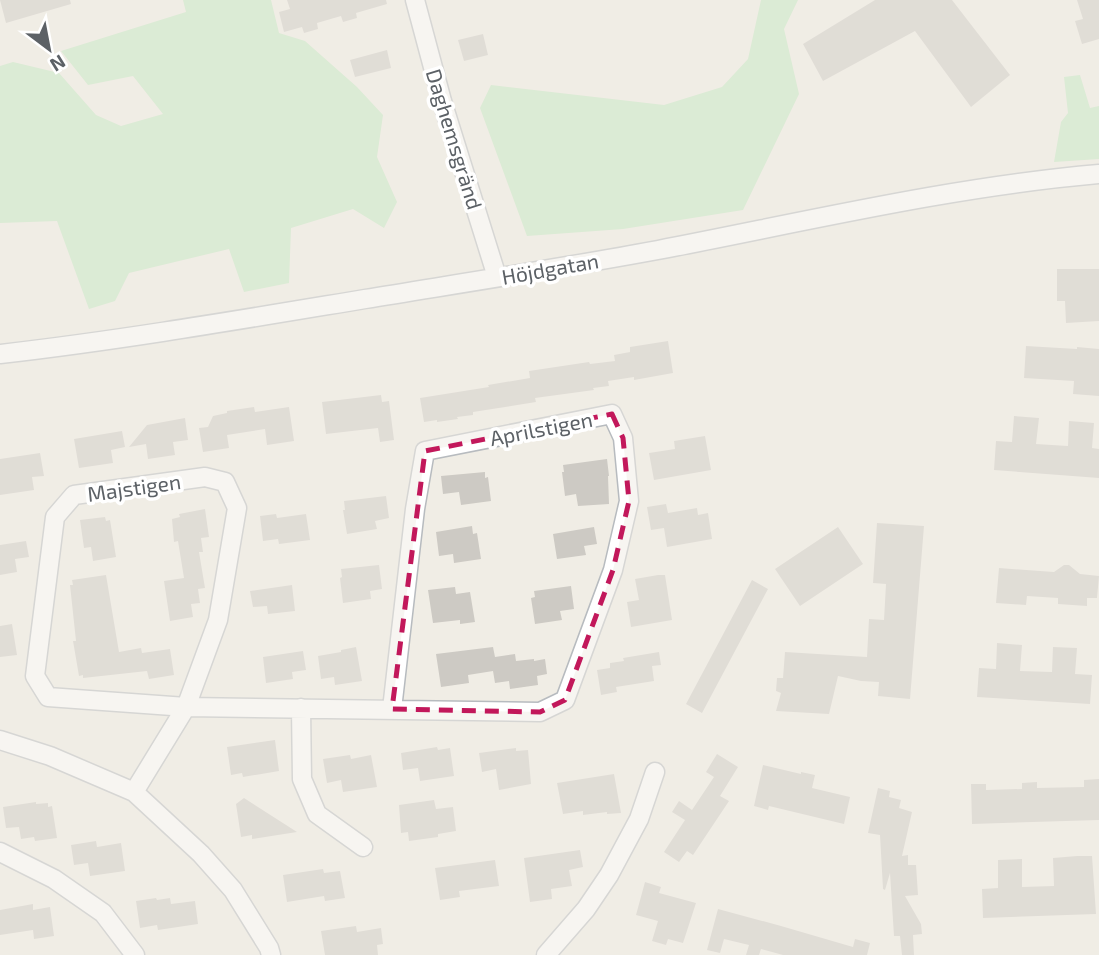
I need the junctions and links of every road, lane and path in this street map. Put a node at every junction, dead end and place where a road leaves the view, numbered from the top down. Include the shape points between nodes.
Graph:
1 (415, 0) edge
2 (1099, 174) edge
3 (497, 277) junction
4 (0, 354) edge
5 (186, 707) junction
6 (301, 709) junction
7 (392, 709) junction
8 (0, 740) edge
9 (655, 772) dead end
10 (134, 792) junction
11 (363, 847) dead end
12 (0, 852) edge
13 (135, 955) edge
14 (271, 955) edge
15 (546, 955) edge

1 - 3 street, Daghemsgränd
2 - 3 street, Höjdgatan via 928,197
3 - 4 street, Höjdgatan
5 - 5 street, Majstigen via 218,620 237,508 225,481 205,477 74,495 55,517 35,676 48,697
5 - 6 street, Aprilstigen
5 - 10 street, Majstigen
6 - 7 street, Aprilstigen
6 - 11 street via 302,779 317,814
7 - 7 street, Aprilstigen via 540,712 565,699 613,570 629,501 623,438 611,414 425,451
8 - 10 street
9 - 15 street via 639,819 609,875
10 - 14 street via 233,890
12 - 13 street via 54,879 103,913

